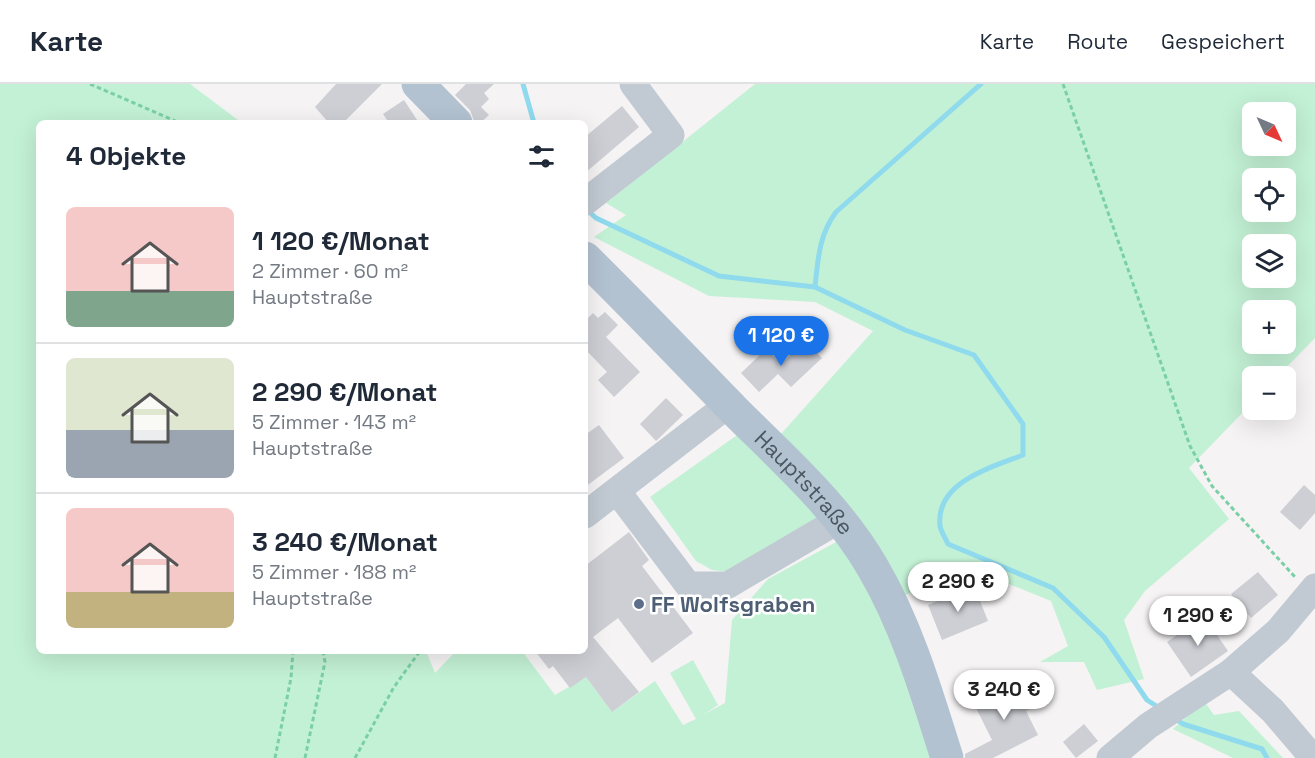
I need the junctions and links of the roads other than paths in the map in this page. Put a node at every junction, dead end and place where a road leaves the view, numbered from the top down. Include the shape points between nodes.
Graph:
1 (418, 84) edge
2 (633, 84) edge
3 (453, 120) edge
4 (589, 199) edge
5 (588, 261) edge
6 (729, 404) junction
7 (617, 491) junction
8 (588, 513) edge
9 (839, 520) junction
10 (1312, 591) edge
11 (1231, 672) junction
12 (947, 758) edge
13 (1110, 758) edge
14 (1313, 758) edge

1 - 3 main road
2 - 4 street via 671,135
5 - 6 main road, Hauptstraße
6 - 7 street
6 - 9 main road, Hauptstraße
7 - 8 street
7 - 9 street via 688,585 728,585
9 - 12 main road, Hauptstraße via 872,567 908,642
10 - 11 street via 1278,631
11 - 13 street via 1148,726
11 - 14 street via 1273,711

